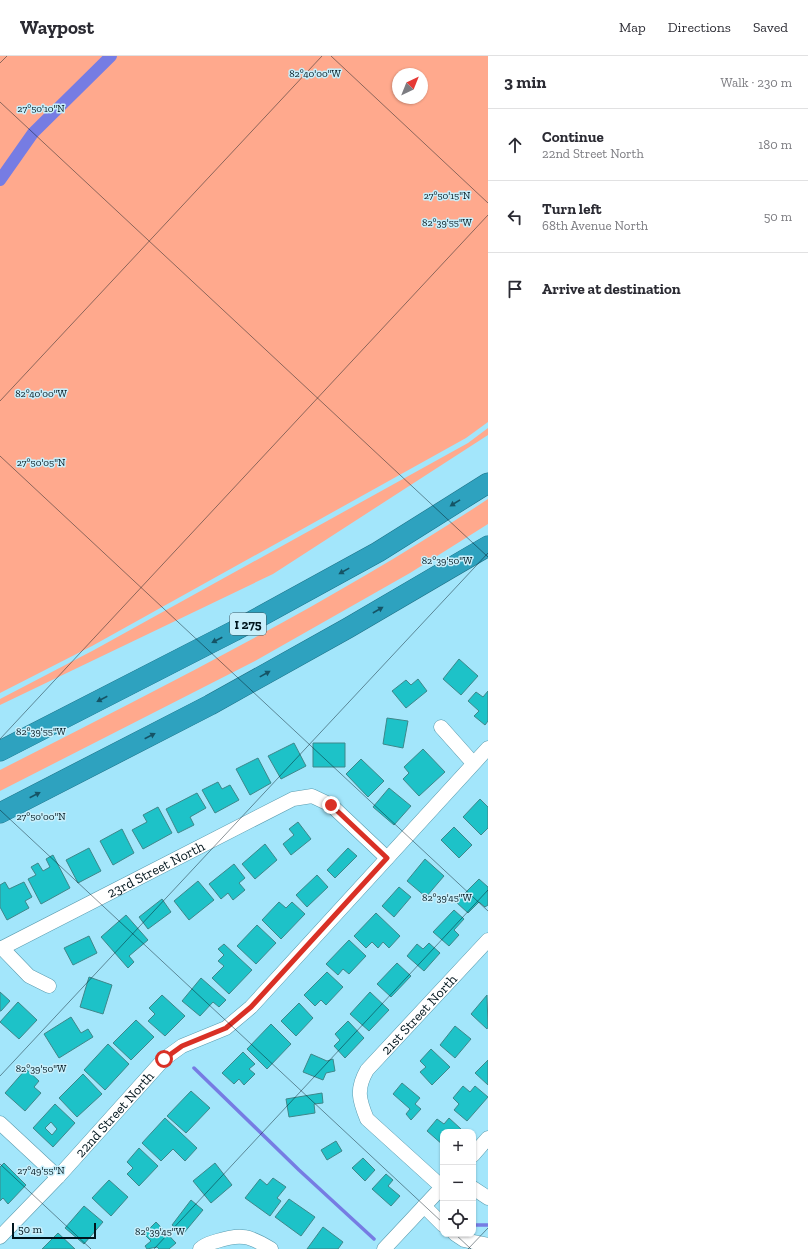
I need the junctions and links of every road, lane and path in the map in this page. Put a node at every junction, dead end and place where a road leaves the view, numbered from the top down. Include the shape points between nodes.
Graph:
1 (488, 483) edge
2 (488, 546) edge
3 (441, 727) dead end
4 (488, 748) edge
5 (0, 751) edge
6 (473, 764) junction
7 (0, 813) edge
8 (387, 858) junction
9 (488, 940) edge
10 (1, 948) edge
11 (49, 986) dead end
12 (0, 1123) edge
13 (488, 1138) edge
14 (476, 1152) edge
15 (58, 1177) junction
16 (440, 1185) edge
17 (440, 1189) edge
18 (476, 1190) edge
19 (488, 1198) edge
20 (424, 1206) junction
21 (440, 1222) edge
22 (0, 1237) edge
23 (460, 1237) edge
24 (488, 1245) edge
25 (200, 1249) edge
26 (271, 1249) edge
27 (384, 1249) edge

1 -> 5 highway, I 275 via 378,552 234,631
7 -> 2 highway via 210,704 348,628
3 - 6 street
4 - 6 street, 22nd Street North
6 - 8 street, 22nd Street North
8 - 10 street, 23rd Street North via 331,805 312,796 293,799
8 - 15 street, 22nd Street North via 251,1007 226,1028 182,1046 164,1059
9 - 16 street, 21st Street North via 367,1070 360,1082 361,1105 367,1119
10 - 11 street via 29,976
12 - 15 street
13 - 14 street
15 - 22 street, 22nd Street North
17 - 20 street
18 - 19 street
20 - 21 street
20 - 27 street
23 - 24 street
25 - 26 street via 204,1245 233,1236 254,1239

